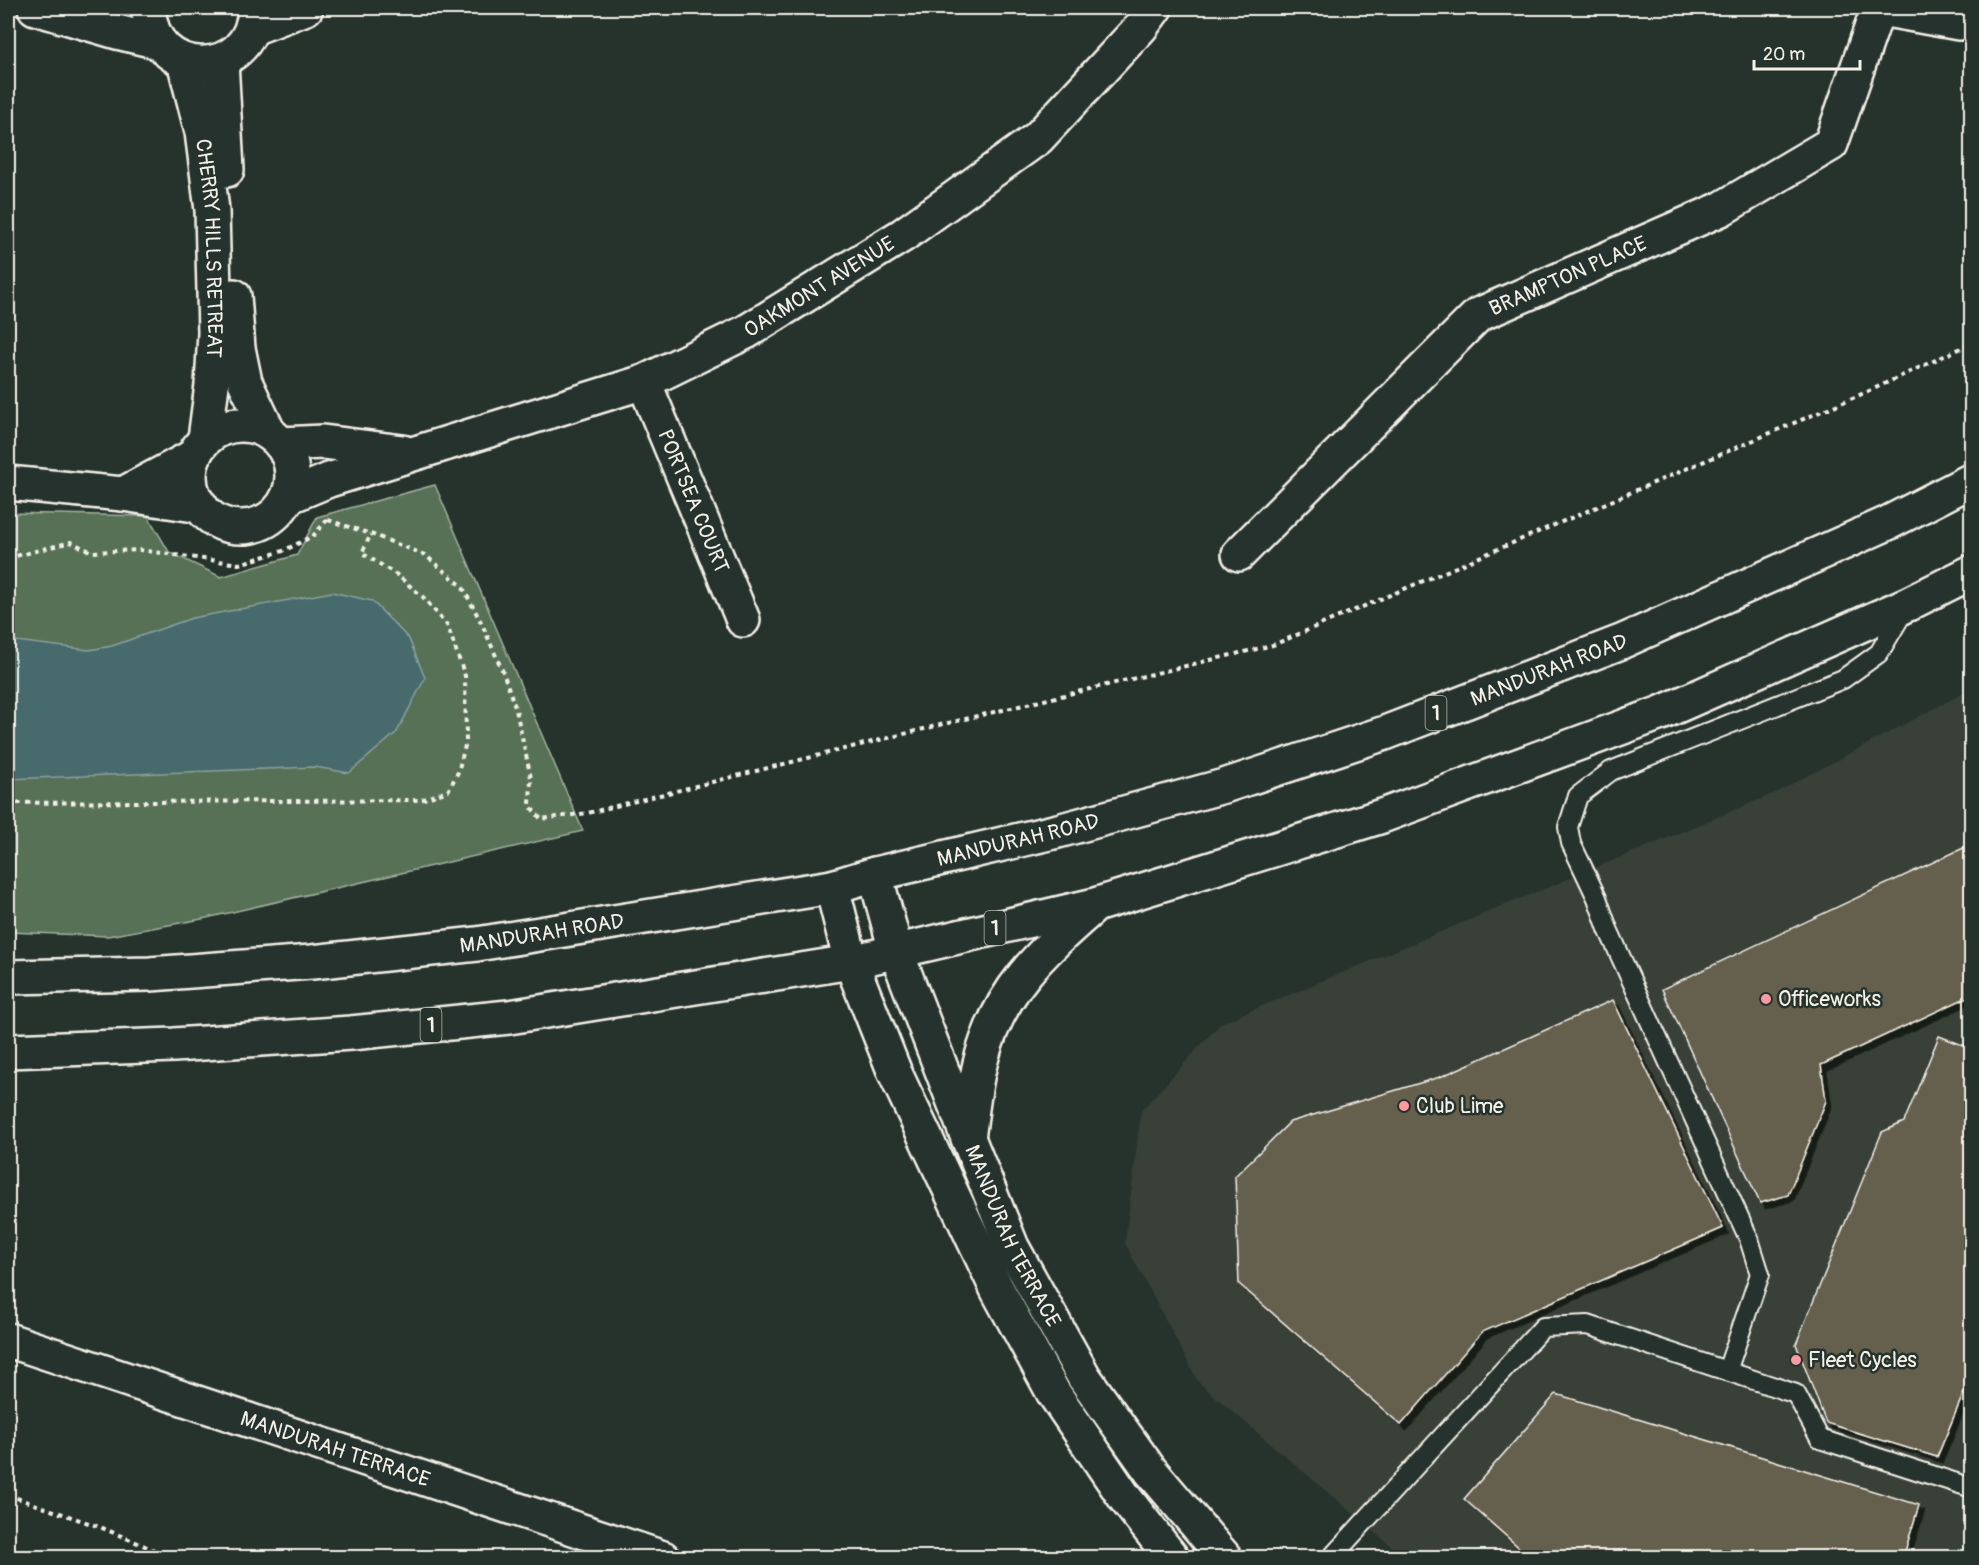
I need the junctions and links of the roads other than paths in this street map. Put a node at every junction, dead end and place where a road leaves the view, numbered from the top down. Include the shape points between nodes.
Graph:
1 (35, 8) edge
2 (42, 8) edge
3 (47, 8) edge
4 (149, 8) edge
5 (306, 8) edge
6 (1155, 8) edge
7 (1876, 8) edge
8 (254, 18) edge
9 (1971, 19) edge
10 (159, 42) junction
11 (184, 61) junction
12 (221, 61) junction
13 (644, 382) junction
14 (275, 438) junction
15 (200, 448) junction
16 (414, 453) junction
17 (1971, 480) edge
18 (8, 483) edge
19 (123, 494) junction
20 (288, 497) junction
21 (201, 506) junction
22 (1239, 554) dead end
23 (1971, 572) edge
24 (1908, 604) junction
25 (743, 620) dead end
26 (875, 874) junction
27 (832, 887) junction
28 (1095, 905) junction
29 (896, 951) junction
30 (851, 962) junction
31 (8, 977) edge
32 (8, 1051) edge
33 (968, 1138) junction
34 (8, 1340) edge
35 (1727, 1371) junction
36 (1971, 1488) edge
37 (663, 1557) edge
38 (1172, 1557) edge
39 (1225, 1557) edge
40 (1331, 1557) edge

1 - 2 main road
2 - 3 main road
2 - 10 main road
4 - 10 main road via 152,30
5 - 8 main road
6 - 13 main road, OAKMONT AVENUE via 1029,145 903,235 756,326
7 - 9 main road via 1959,23
7 - 22 main road, BRAMPTON PLACE via 1831,144 1721,209 1478,315
8 - 12 main road via 241,48
10 - 11 main road
11 - 12 main road
11 - 15 main road, CHERRY HILLS RETREAT via 202,132 212,210 215,333 212,385
12 - 14 main road, CHERRY HILLS RETREAT via 238,348 245,382
13 - 16 main road, OAKMONT AVENUE
13 - 25 main road, PORTSEA COURT
14 - 15 main road via 254,426 236,425 219,429
14 - 16 main road, OAKMONT AVENUE
14 - 20 main road via 289,456 292,484
15 - 19 main road
15 - 21 main road via 191,469 191,482
16 - 20 main road, OAKMONT AVENUE
17 - 26 main road, MANDURAH ROAD / 1 via 1888,523 1621,642 1385,733 1224,786 1058,831
18 - 19 main road
19 - 21 main road
20 - 21 main road via 275,514 247,526 226,524
23 - 24 main road, 1
24 - 28 main road, 1 via 1662,713 1382,816
24 - 35 lane via 1879,653 1843,679 1611,771 1578,796 1568,827 1571,843 1608,929 1749,1239 1760,1274
26 - 27 main road, MANDURAH ROAD / 1
26 - 29 main road, MANDURAH TERRACE
27 - 30 main road, MANDURAH TERRACE
27 - 31 main road, MANDURAH ROAD / 1 via 477,944 161,973
28 - 29 main road, 1
28 - 33 main road via 1024,973 1007,999 992,1027 981,1061
29 - 30 main road, 1
29 - 33 main road, MANDURAH TERRACE
30 - 32 main road, 1 via 509,1017 351,1033
30 - 38 main road, MANDURAH TERRACE via 895,1073 997,1289 1053,1392 1125,1498
33 - 39 main road, MANDURAH TERRACE via 1012,1246 1084,1377 1150,1470
34 - 37 main road, MANDURAH TERRACE
35 - 36 lane via 1796,1394 1820,1439
35 - 40 lane via 1588,1325 1543,1327

